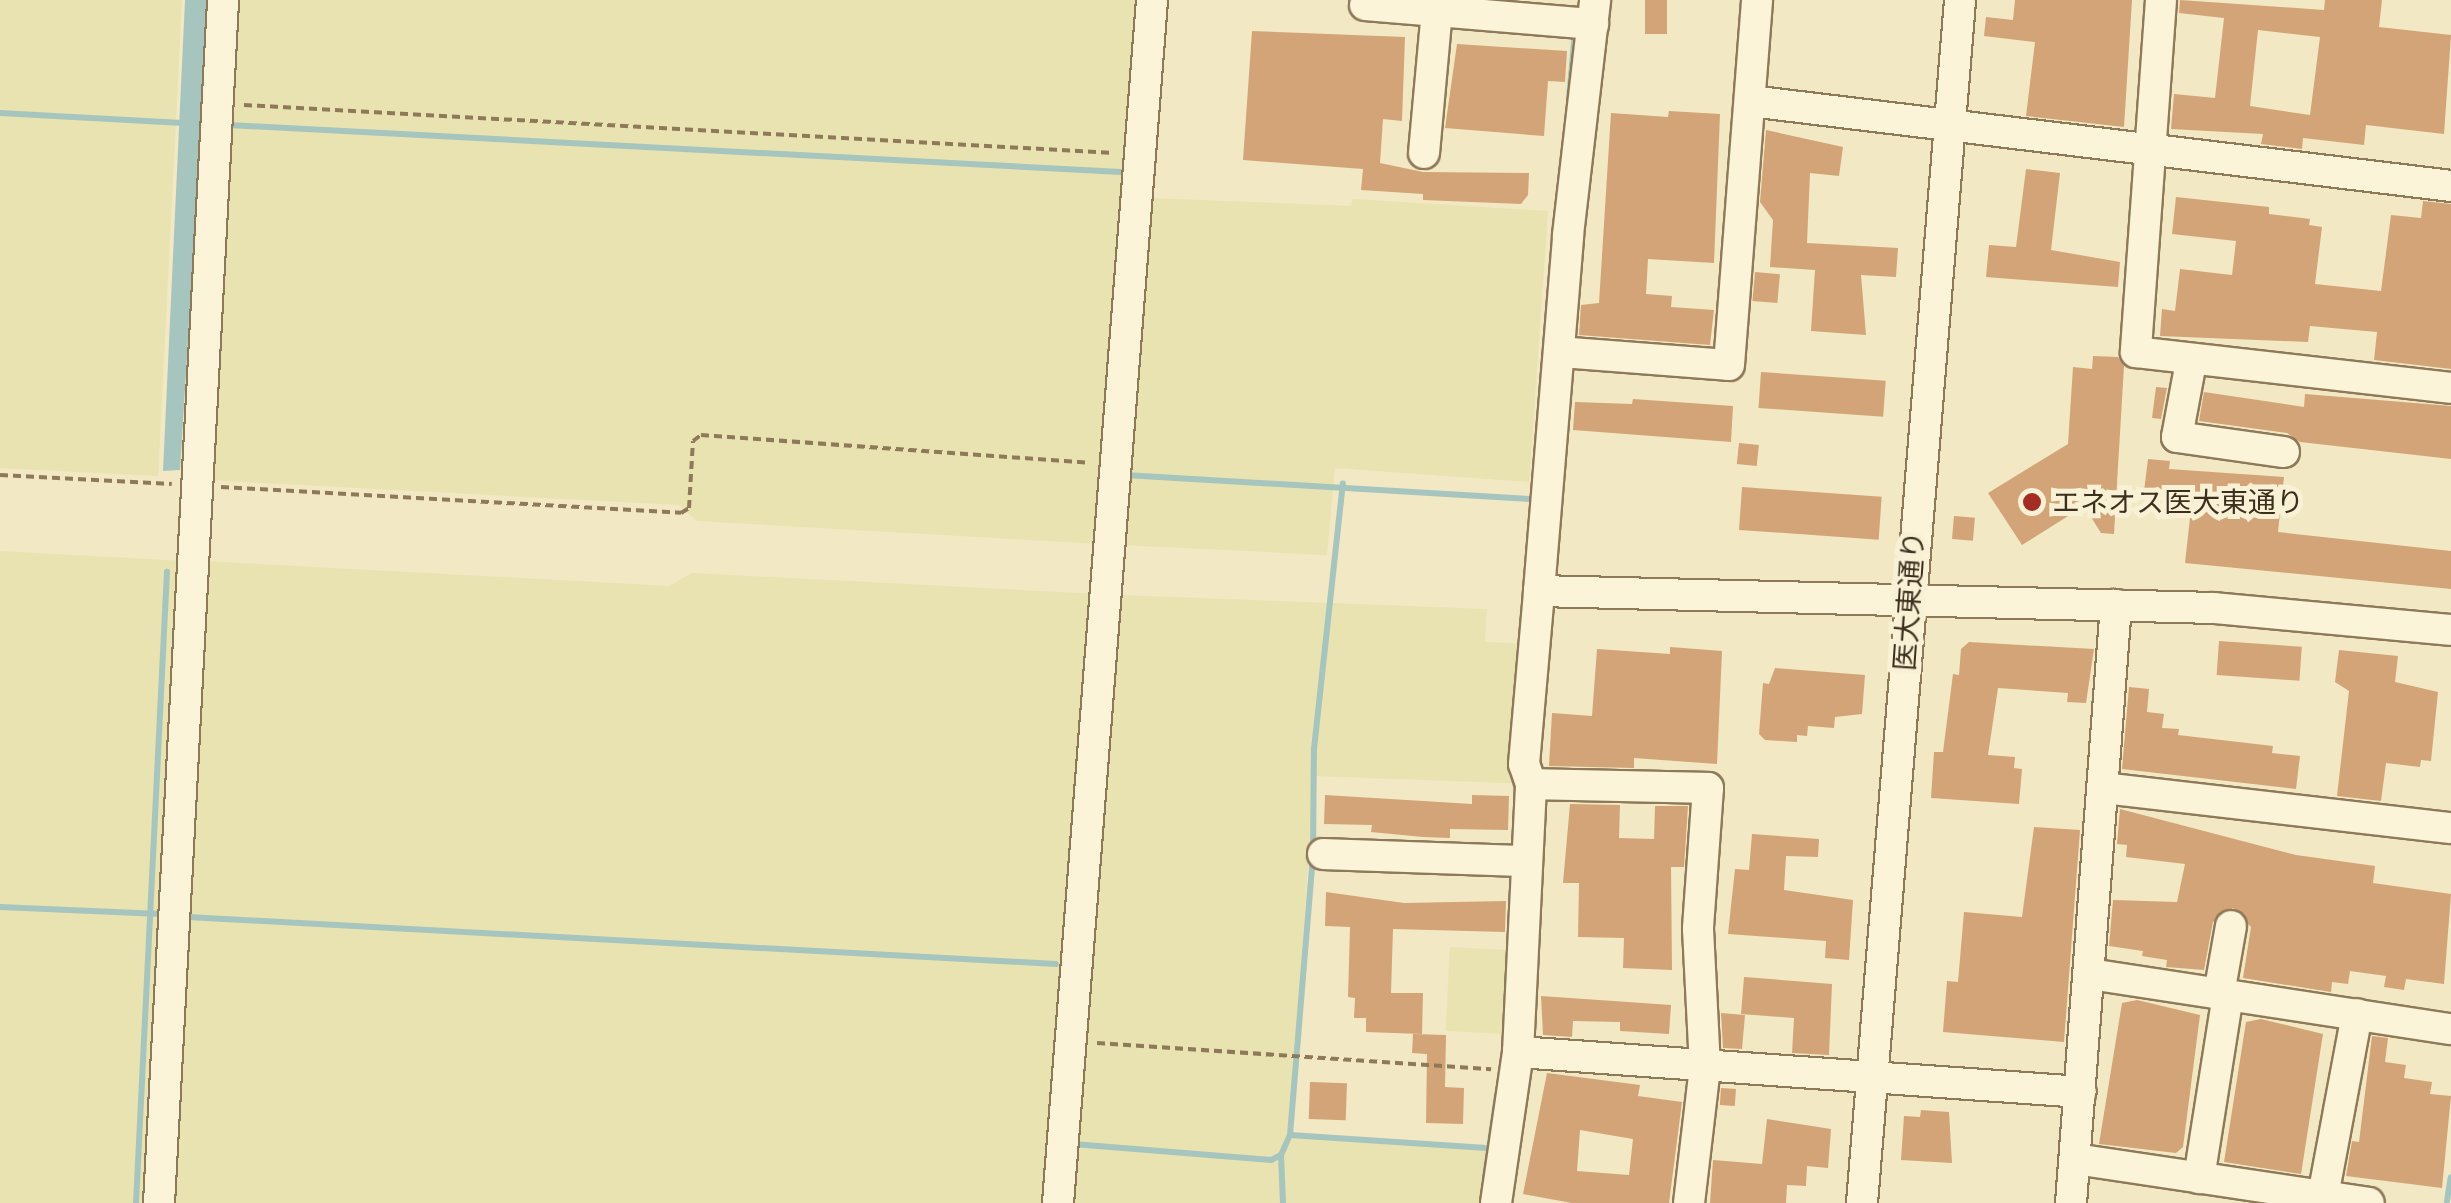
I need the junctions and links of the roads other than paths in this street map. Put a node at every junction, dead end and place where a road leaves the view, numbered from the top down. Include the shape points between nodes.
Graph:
1 (224, 0) edge
2 (1152, 0) edge
3 (1757, 0) edge
4 (1960, 0) edge
5 (2160, 0) edge
6 (1365, 5) dead end
7 (1438, 6) edge
8 (1586, 17) edge
9 (1750, 102) junction
10 (1948, 124) junction
11 (2151, 152) junction
12 (1424, 153) dead end
13 (2451, 186) edge
14 (1560, 352) junction
15 (2191, 362) junction
16 (2451, 388) edge
17 (2284, 452) dead end
18 (1540, 592) junction
19 (1907, 598) junction
20 (2116, 604) junction
21 (2451, 630) edge
22 (1531, 784) junction
23 (2104, 788) junction
24 (2451, 828) edge
25 (1323, 854) dead end
26 (1519, 861) junction
27 (2231, 926) dead end
28 (2090, 974) junction
29 (2224, 994) junction
30 (2356, 1014) junction
31 (2451, 1028) edge
32 (1518, 1052) junction
33 (1706, 1066) junction
34 (1872, 1076) junction
35 (2081, 1092) junction
36 (2075, 1159) junction
37 (2199, 1178) junction
38 (2323, 1196) junction
39 (159, 1203) edge
40 (1058, 1203) edge
41 (1496, 1203) edge
42 (1690, 1203) edge
43 (1862, 1203) edge
44 (2071, 1203) edge
45 (2368, 1203) edge

1 - 39 street
2 - 40 street
3 - 9 street
4 - 10 street, 医大東通り
5 - 11 street
6 - 7 street
7 - 8 street
7 - 12 street
8 - 14 street
9 - 10 street
9 - 14 street via 1729,365
10 - 11 street
10 - 19 street, 医大東通り
11 - 13 street
11 - 15 street via 2136,352
14 - 18 street
15 - 16 street
15 - 17 street via 2177,438
18 - 19 street
18 - 22 street via 1524,764
19 - 20 street
19 - 34 street, 医大東通り via 1900,770
20 - 21 street
20 - 23 street
22 - 26 street
22 - 33 street via 1708,788 1698,929
23 - 24 street
23 - 28 street
25 - 26 street
26 - 32 street
27 - 29 street
28 - 29 street
28 - 35 street
29 - 30 street
29 - 37 street
30 - 31 street
30 - 38 street
32 - 33 street
32 - 41 street
33 - 34 street
33 - 42 street
34 - 35 street
34 - 43 street, 医大東通り
35 - 36 street
36 - 37 street
36 - 44 street
37 - 38 street
38 - 45 street

